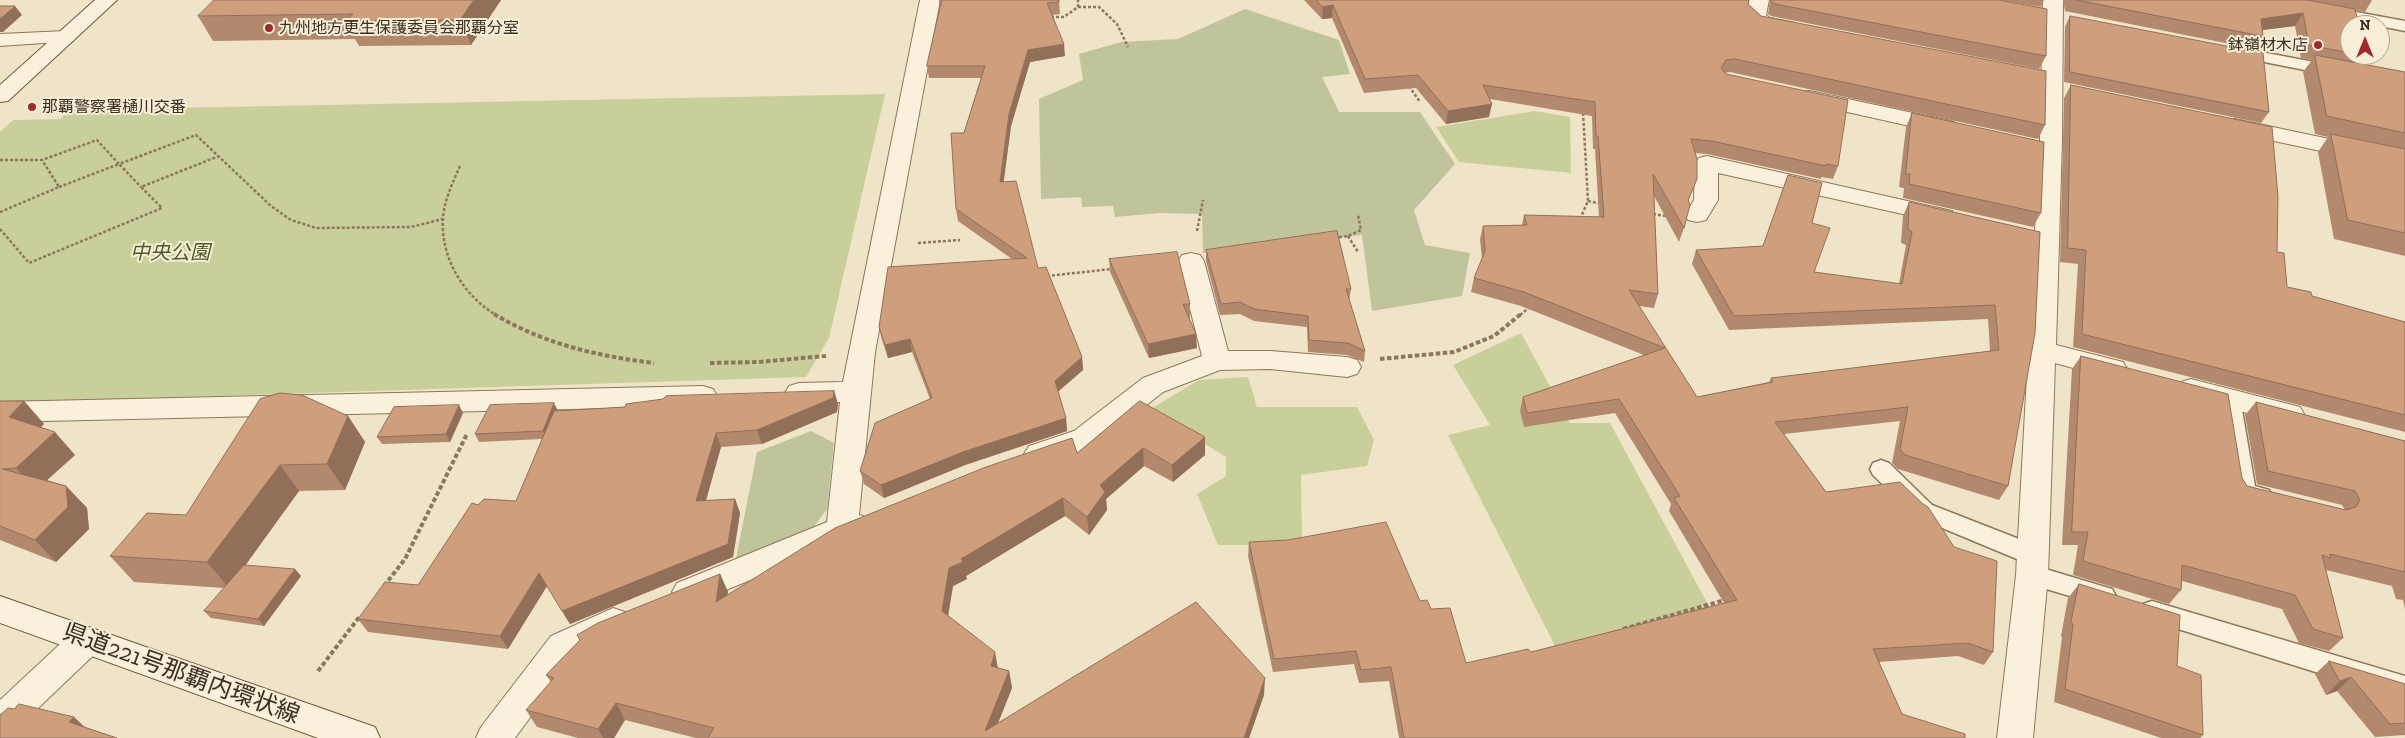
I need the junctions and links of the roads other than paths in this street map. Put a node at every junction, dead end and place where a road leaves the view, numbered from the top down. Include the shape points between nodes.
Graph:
1 (108, 0) edge
2 (930, 0) edge
3 (1759, 0) edge
4 (2315, 9) edge
5 (2053, 12) edge
6 (2405, 26) edge
7 (1802, 30) edge
8 (66, 38) junction
9 (0, 40) edge
10 (2219, 48) edge
11 (2346, 74) edge
12 (1788, 93) edge
13 (0, 96) edge
14 (2218, 123) edge
15 (1963, 131) edge
16 (2405, 162) edge
17 (1696, 215) road end
18 (1960, 220) edge
19 (1191, 261) road end
20 (2043, 351) junction
21 (1218, 361) junction
22 (1347, 367) road end
23 (2136, 374) edge
24 (2164, 382) edge
25 (855, 392) junction
26 (777, 394) edge
27 (728, 395) edge
28 (2229, 398) junction
29 (0, 412) edge
30 (2312, 420) edge
31 (1012, 463) edge
32 (1881, 469) dead end
33 (2280, 500) edge
34 (878, 514) edge
35 (842, 529) junction
36 (2032, 565) junction
37 (0, 609) edge
38 (86, 641) junction
39 (2405, 688) edge
40 (0, 722) edge
41 (362, 738) edge
42 (494, 738) edge
43 (2015, 738) edge

1 - 8 street
2 - 25 street
3 - 7 street via 1756,17 1764,23
4 - 6 lane
5 - 20 street via 2052,84 2041,148 2038,237
8 - 9 street
8 - 13 street
10 - 11 lane
12 - 15 street
14 - 16 street
17 - 18 street via 1706,200 1707,163
19 - 21 street
20 - 23 street
20 - 36 street
21 - 22 street via 1270,360
21 - 31 street via 1153,385 1084,439
24 - 28 street
25 - 26 street
25 - 35 street
27 - 29 street
28 - 30 street
28 - 33 lane via 2244,492
32 - 36 lane via 1924,511
34 - 35 street
35 - 42 street via 563,646
36 - 39 lane
36 - 43 street
37 - 38 street, 県道221号那覇内環状線
38 - 40 street
38 - 41 street, 県道221号那覇内環状線

